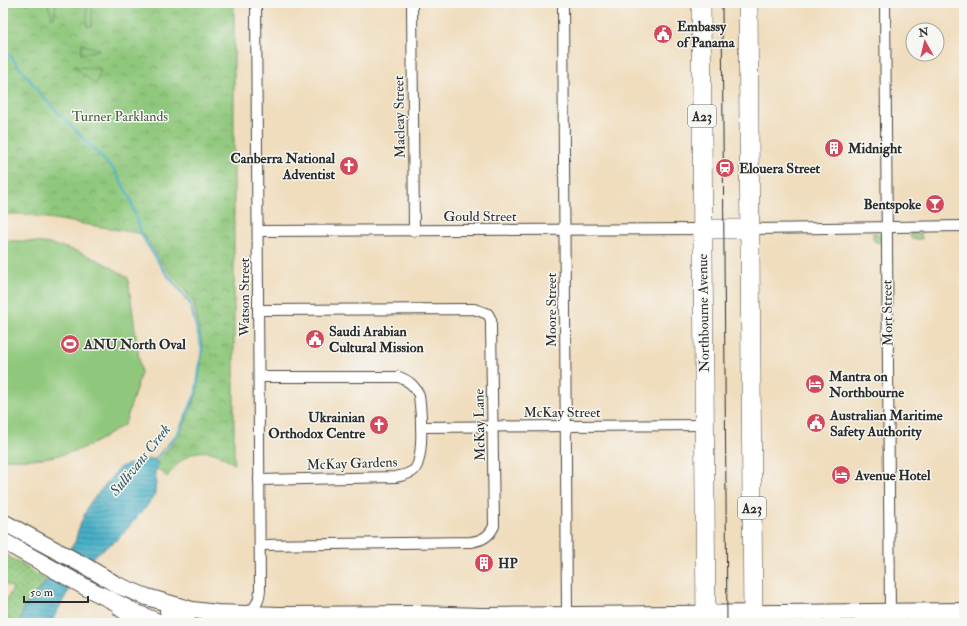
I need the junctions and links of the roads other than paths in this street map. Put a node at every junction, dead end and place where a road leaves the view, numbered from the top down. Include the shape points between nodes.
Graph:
1 (256, 3) edge
2 (412, 3) edge
3 (563, 3) edge
4 (701, 3) edge
5 (748, 3) edge
6 (885, 3) edge
7 (964, 226) edge
8 (887, 227) junction
9 (703, 229) junction
10 (750, 229) junction
11 (564, 230) junction
12 (258, 231) junction
13 (414, 231) junction
14 (258, 310) junction
15 (259, 377) junction
16 (704, 425) junction
17 (566, 426) junction
18 (421, 427) junction
19 (493, 427) junction
20 (259, 480) junction
21 (3, 522) edge
22 (3, 541) edge
23 (260, 545) junction
24 (83, 585) junction
25 (260, 590) junction
26 (964, 611) edge
27 (242, 614) junction
28 (280, 615) junction
29 (567, 616) junction
30 (890, 617) edge
31 (943, 617) edge
32 (706, 618) edge
33 (753, 618) edge
34 (394, 619) edge
35 (187, 620) edge
36 (136, 623) edge
37 (161, 623) edge

1 - 12 street, Watson Street
2 - 13 street, Macleay Street
3 - 11 street, Moore Street
4 - 9 highway, Northbourne Avenue / A23
5 - 10 highway, A23
6 - 8 street, Mort Street
7 - 8 street
8 - 10 street
8 - 30 street, Mort Street
9 - 10 highway
9 - 11 street, Gould Street
9 - 16 highway, Northbourne Avenue / A23
10 - 33 highway, A23
11 - 13 street, Gould Street
11 - 17 street, Moore Street
12 - 13 street, Gould Street
12 - 14 street, Watson Street
14 - 15 street, Watson Street
14 - 19 street, McKay Lane via 474,309 488,314 491,320
15 - 18 street, McKay Gardens via 399,377 409,381 416,388 419,395
15 - 20 street, Watson Street
16 - 17 street, McKay Street
16 - 32 highway, Northbourne Avenue / A23
17 - 19 street, McKay Street
17 - 29 street, Moore Street
18 - 19 street, McKay Street
18 - 20 street, McKay Gardens via 418,463 414,471 405,476
19 - 23 street, McKay Lane via 494,526 487,537 471,542
20 - 23 street, Watson Street
21 - 35 main road via 87,567 172,597 180,602
22 - 24 main road
23 - 25 street, Watson Street
24 - 36 street
24 - 37 main road
25 - 27 street, Watson Street via 257,605
25 - 28 street, Watson Street via 264,605 272,613
26 - 31 main road
27 - 28 main road
27 - 35 main road via 208,612
28 - 34 main road
29 - 32 main road
29 - 34 main road via 417,614
30 - 31 main road
30 - 33 main road
32 - 33 main road

